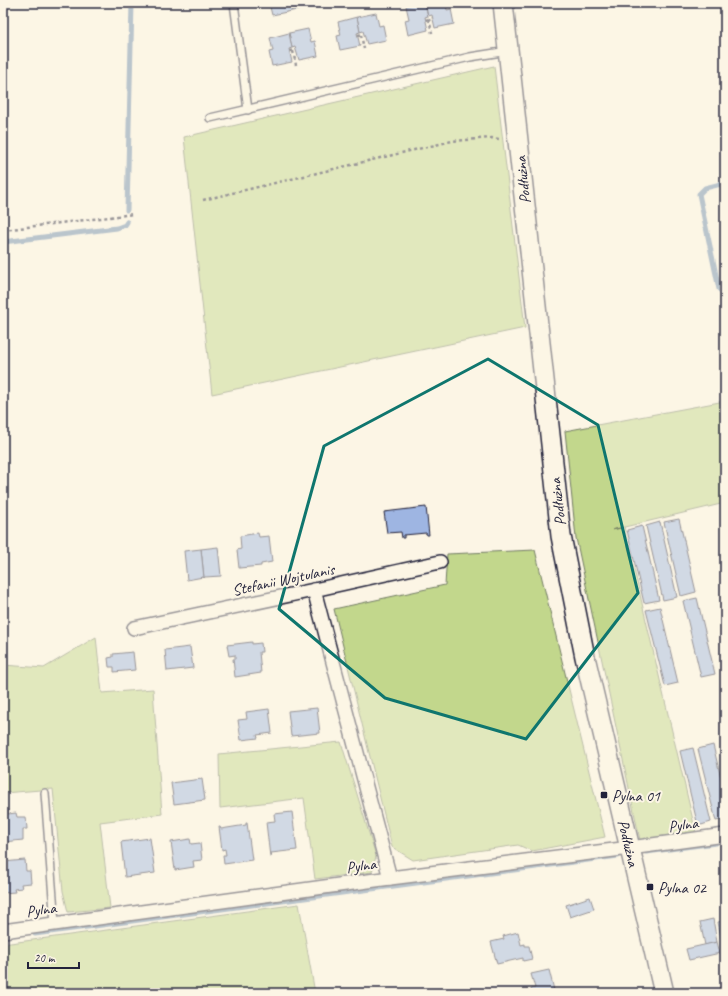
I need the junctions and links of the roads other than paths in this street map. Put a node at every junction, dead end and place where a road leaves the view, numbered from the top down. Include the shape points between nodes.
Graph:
1 (234, 3) edge
2 (503, 3) edge
3 (509, 51) junction
4 (248, 110) junction
5 (210, 118) dead end
6 (440, 562) dead end
7 (314, 590) junction
8 (134, 628) dead end
9 (45, 793) dead end
10 (725, 835) edge
11 (630, 848) junction
12 (390, 878) junction
13 (55, 924) junction
14 (3, 931) edge
15 (664, 993) edge

1 - 4 lane
2 - 3 street, Podłużna
3 - 4 lane via 470,57
3 - 11 street, Podłużna via 561,536
4 - 5 lane
6 - 7 street, Stefanii Wojtulanis
7 - 8 street, Stefanii Wojtulanis
7 - 12 street
9 - 13 lane
10 - 11 street, Pylna
11 - 12 street, Pylna
11 - 15 street, Podłużna
12 - 13 street, Pylna
13 - 14 street, Pylna

